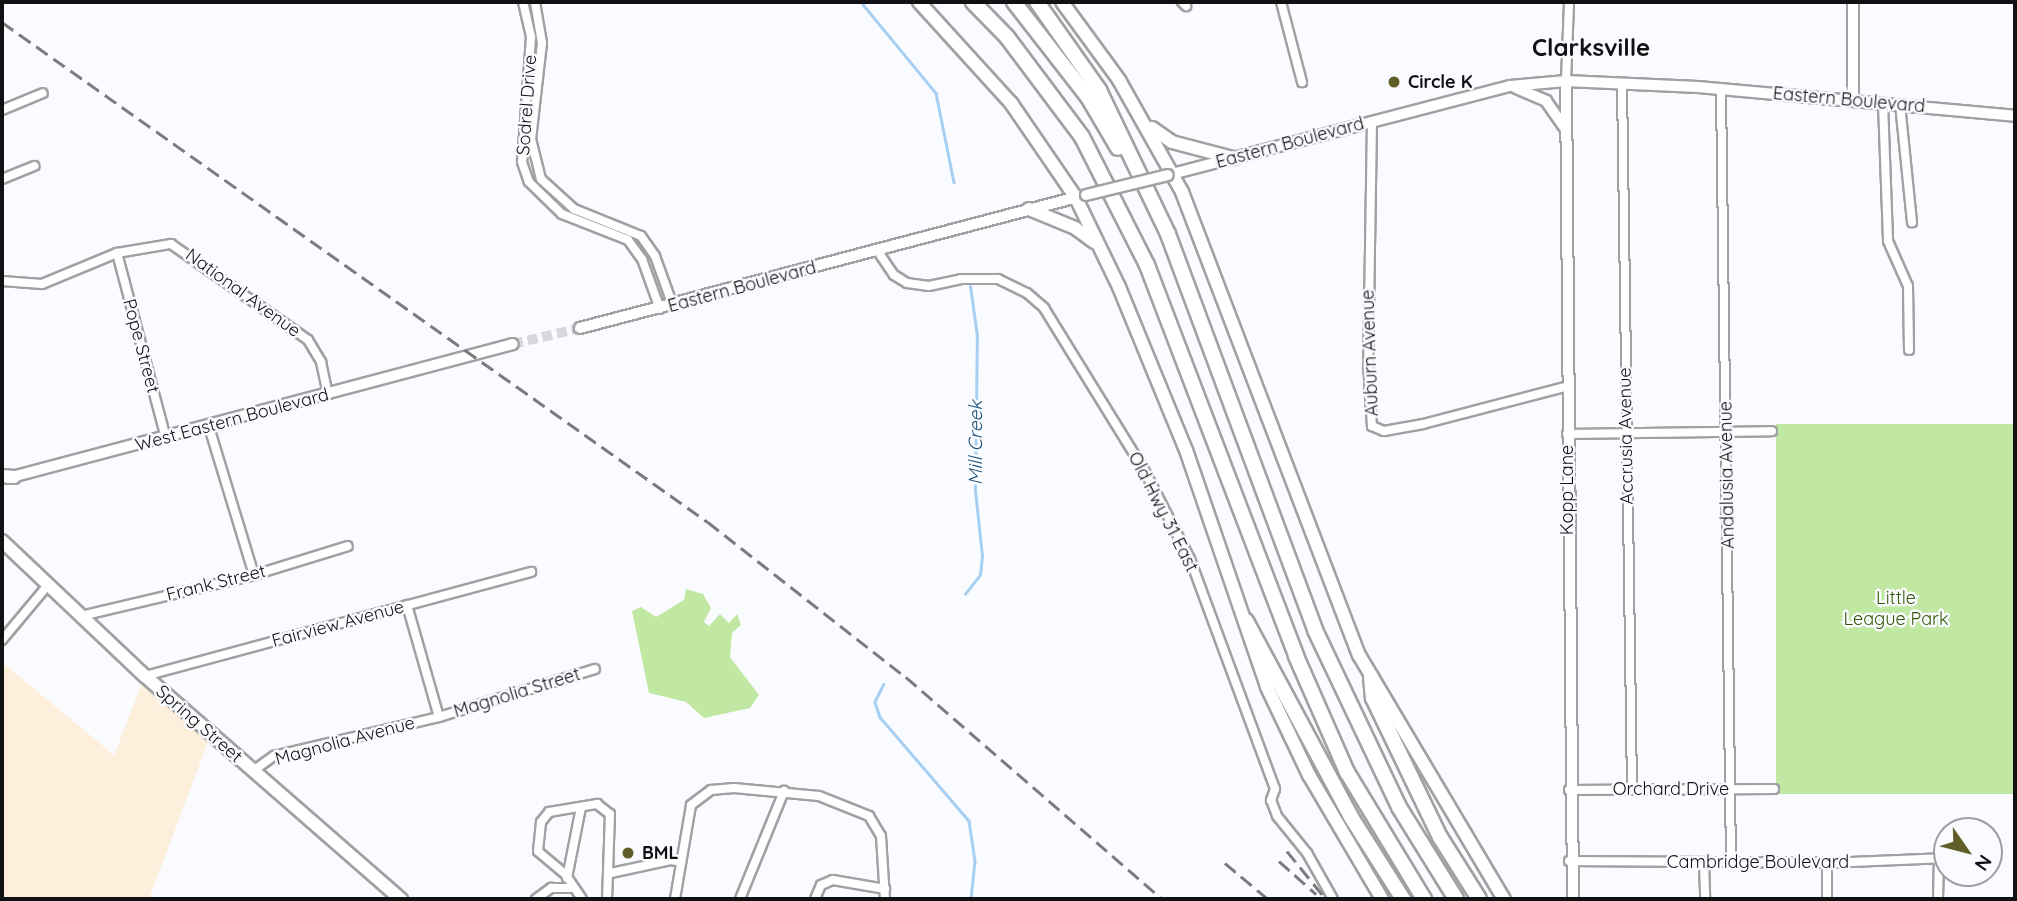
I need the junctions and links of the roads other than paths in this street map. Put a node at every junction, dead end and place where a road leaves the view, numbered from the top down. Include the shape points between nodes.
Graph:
1 (523, 2) edge
2 (535, 2) edge
3 (919, 2) edge
4 (973, 2) edge
5 (1014, 2) edge
6 (1037, 2) edge
7 (1062, 2) edge
8 (1281, 2) edge
9 (1569, 2) edge
10 (1853, 2) edge
11 (1302, 82) dead end
12 (1566, 82) junction
13 (1622, 83) junction
14 (1510, 86) junction
15 (1721, 89) junction
16 (43, 93) dead end
17 (1853, 100) junction
18 (1883, 103) junction
19 (1900, 104) junction
20 (2, 110) edge
21 (2015, 116) edge
22 (1372, 121) junction
23 (1145, 122) junction
24 (1565, 130) junction
25 (1233, 158) junction
26 (34, 166) dead end
27 (1170, 174) junction
28 (2, 178) edge
29 (1081, 197) junction
30 (1029, 209) junction
31 (1912, 222) dead end
32 (1168, 234) junction
33 (1099, 247) junction
34 (877, 250) junction
35 (117, 253) junction
36 (2, 281) edge
37 (674, 306) junction
38 (660, 309) junction
39 (579, 328) tunnel mouth
40 (513, 344) tunnel mouth
41 (1909, 350) dead end
42 (1565, 387) junction
43 (328, 394) junction
44 (209, 427) junction
45 (1772, 431) dead end
46 (1726, 432) junction
47 (1626, 433) junction
48 (1567, 434) junction
49 (166, 439) junction
50 (6, 478) edge
51 (2, 541) edge
52 (348, 546) dead end
53 (531, 572) dead end
54 (254, 575) junction
55 (48, 585) junction
56 (407, 605) junction
57 (82, 616) junction
58 (1247, 621) junction
59 (2, 640) edge
60 (595, 669) dead end
61 (145, 676) junction
62 (1371, 677) junction
63 (439, 716) junction
64 (253, 771) junction
65 (1632, 789) junction
66 (1728, 789) junction
67 (1774, 789) dead end
68 (1569, 790) junction
69 (784, 791) junction
70 (581, 807) junction
71 (1933, 858) edge
72 (1569, 861) junction
73 (681, 862) junction
74 (1731, 862) junction
75 (1704, 863) junction
76 (1826, 863) junction
77 (611, 873) junction
78 (567, 878) junction
79 (573, 888) junction
80 (885, 889) junction
81 (401, 899) edge
82 (536, 899) edge
83 (580, 899) edge
84 (607, 899) edge
85 (675, 899) edge
86 (740, 899) edge
87 (815, 899) edge
88 (885, 899) edge
89 (1333, 899) edge
90 (1382, 899) edge
91 (1403, 899) edge
92 (1424, 899) edge
93 (1457, 899) edge
94 (1479, 899) edge
95 (1504, 899) edge
96 (1573, 899) edge
97 (1705, 899) edge
98 (1827, 899) edge

1 - 38 street, Sodrel Drive via 531,37 522,162 529,182 562,214 628,240 642,259
2 - 37 street, Sodrel Drive via 542,43 531,139 541,179 574,209 641,236 655,256
3 - 29 main road via 1011,103
4 - 92 highway via 1035,73 1088,148 1147,265 1296,656 1347,772
5 - 32 highway via 1088,97
6 - 32 highway via 1100,90
7 - 23 main road
8 - 11 street
9 - 12 street
10 - 17 main road
12 - 13 main road, Eastern Boulevard
12 - 14 main road, Eastern Boulevard
12 - 24 main road, Kopp Lane
13 - 15 main road, Eastern Boulevard
13 - 47 street, Accrusia Avenue
14 - 22 main road, Eastern Boulevard
14 - 24 main road via 1546,101
15 - 17 main road, Eastern Boulevard
15 - 46 street, Andalusia Avenue
16 - 20 street
17 - 18 main road, Eastern Boulevard
18 - 19 main road, Eastern Boulevard
18 - 41 street via 1888,241 1908,286
19 - 21 main road, Eastern Boulevard
19 - 31 street
22 - 25 main road, Eastern Boulevard
22 - 42 street, Auburn Avenue via 1367,363 1372,426 1384,431 1423,424
23 - 25 main road via 1172,142
23 - 27 main road
24 - 42 main road, Kopp Lane
25 - 27 main road, Eastern Boulevard
26 - 28 street
27 - 29 main road, Eastern Boulevard, bridge
27 - 62 main road via 1203,241
29 - 30 main road, Eastern Boulevard
29 - 33 main road
30 - 33 main road via 1075,228
30 - 34 main road, Eastern Boulevard
32 - 93 highway via 1315,630 1399,807
33 - 58 main road via 1186,450
34 - 37 main road, Eastern Boulevard
34 - 89 street, Old Hwy 31 East via 894,275 907,283 929,286 961,279 998,279 1027,293 1044,308 1143,468 1190,559 1276,789 1271,800 1277,816 1307,853
35 - 36 street, National Avenue via 42,284
35 - 43 street, National Avenue via 163,243 182,249 308,340 321,362
35 - 49 street, Pope Street
37 - 38 main road, Eastern Boulevard
38 - 39 main road, Eastern Boulevard
40 - 43 main road, West Eastern Boulevard
42 - 48 main road, Kopp Lane
43 - 44 main road, West Eastern Boulevard
44 - 49 main road, West Eastern Boulevard
44 - 54 street
45 - 46 street
46 - 47 street
46 - 66 street, Andalusia Avenue
47 - 48 street
47 - 65 street, Accrusia Avenue
48 - 68 main road, Kopp Lane
49 - 50 main road, West Eastern Boulevard
51 - 55 main road, Spring Street
52 - 54 street, Frank Street
53 - 56 street, Fairview Avenue
54 - 57 street, Frank Street
55 - 57 main road, Spring Street
55 - 59 street
56 - 61 street, Fairview Avenue
56 - 63 street
57 - 61 main road, Spring Street
58 - 90 main road via 1246,632 1268,687 1309,775
58 - 91 highway via 1350,817
60 - 63 street, Magnolia Street
61 - 64 main road, Spring Street
62 - 94 highway via 1379,711 1440,837
62 - 95 main road
63 - 64 street, Magnolia Avenue via 274,757
64 - 81 main road, Spring Street
65 - 66 street, Orchard Drive
65 - 68 street, Orchard Drive
66 - 67 street, Orchard Drive
66 - 74 street, Andalusia Avenue
68 - 72 main road, Kopp Lane
69 - 73 street via 711,789 696,798
69 - 80 street via 819,796 869,816 881,835
69 - 86 street
70 - 77 street via 597,804 610,814
70 - 78 street
70 - 78 street via 549,812 541,822 538,851
71 - 76 street, Cambridge Boulevard
72 - 75 street, Cambridge Boulevard
72 - 96 main road, Kopp Lane
73 - 77 street via 671,860
73 - 85 street
74 - 75 street, Cambridge Boulevard
74 - 76 street, Cambridge Boulevard
75 - 97 street
76 - 98 street
77 - 84 street
78 - 79 street
79 - 82 street via 551,888
79 - 83 street
80 - 87 street via 833,880 821,885
80 - 88 street

